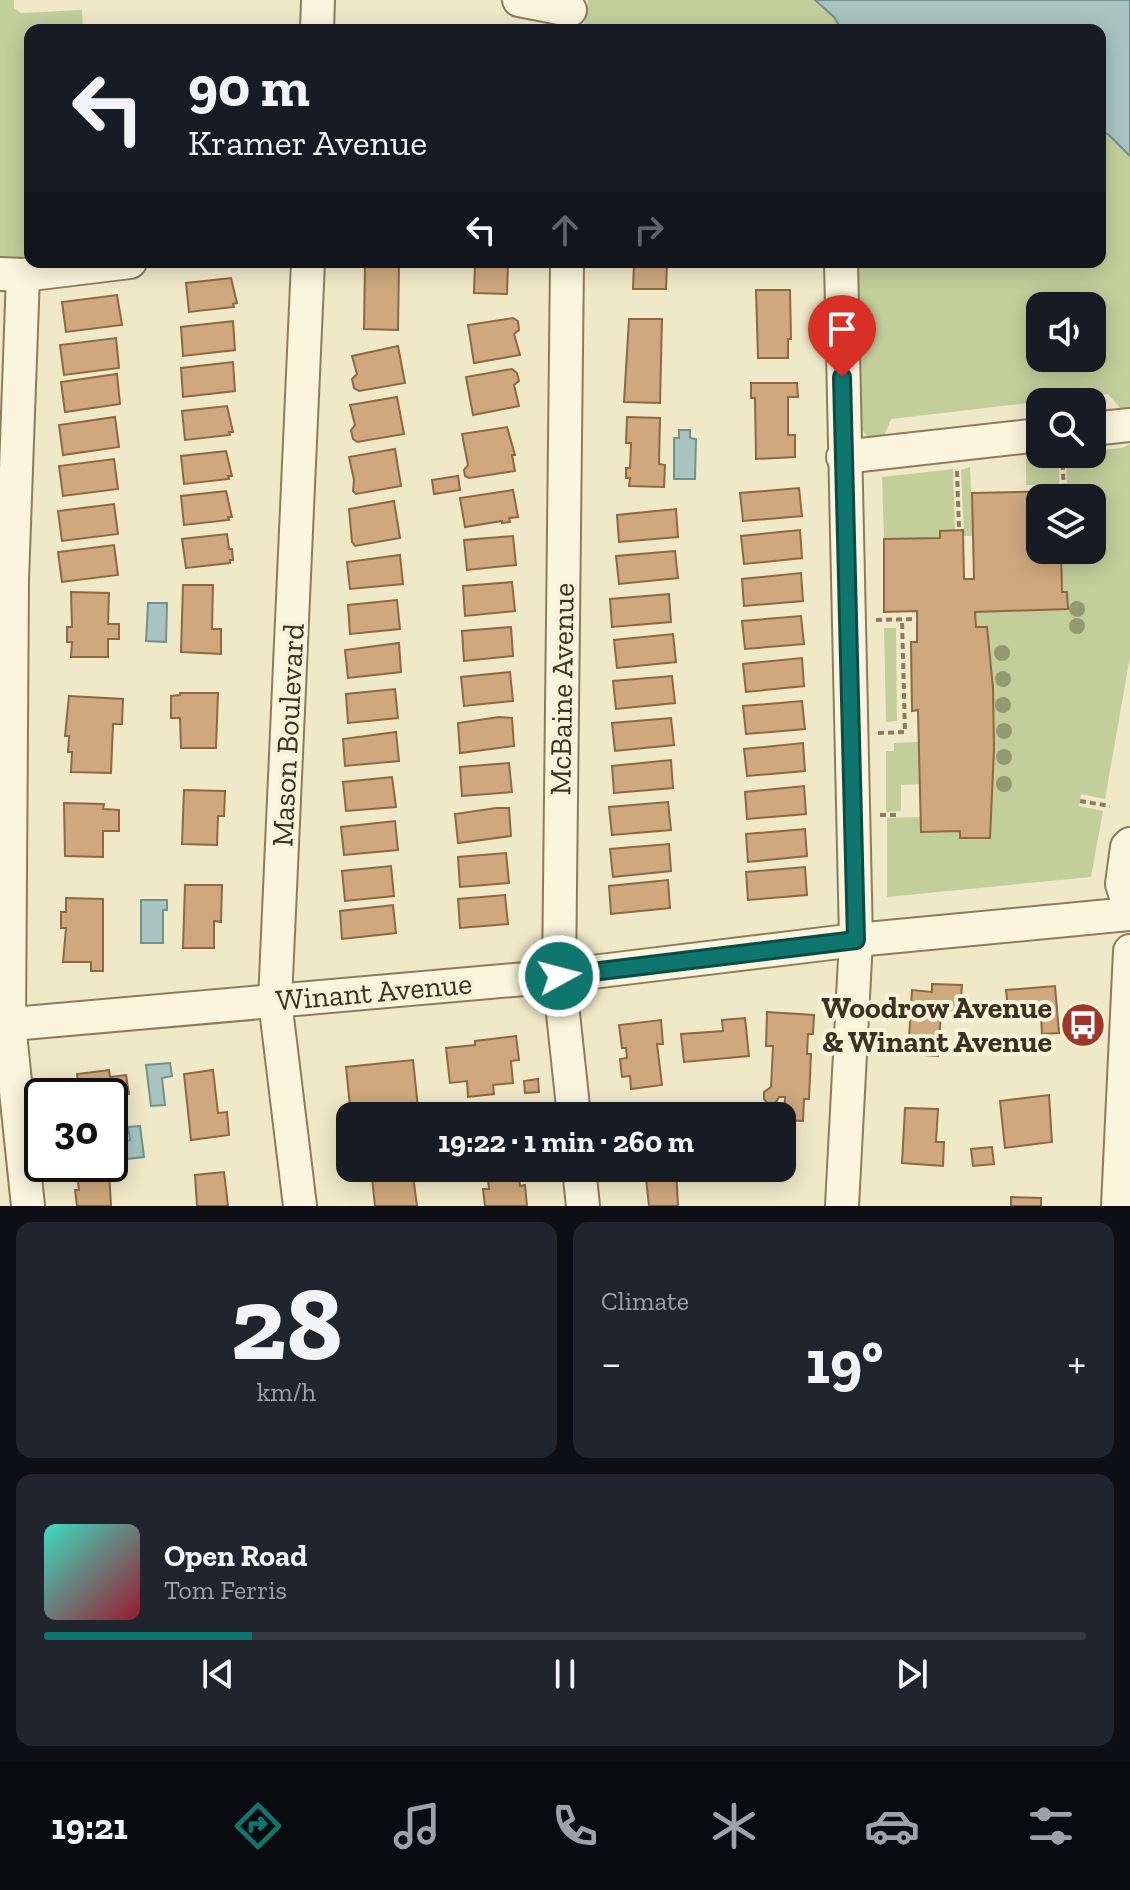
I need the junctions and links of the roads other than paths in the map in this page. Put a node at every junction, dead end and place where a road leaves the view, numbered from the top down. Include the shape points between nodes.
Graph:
1 (318, 0) edge
2 (519, 0) edge
3 (570, 13) edge
4 (317, 24) edge
5 (76, 268) edge
6 (308, 268) edge
7 (567, 268) edge
8 (841, 268) edge
9 (12, 275) edge
10 (1130, 425) edge
11 (1106, 428) edge
12 (1026, 437) edge
13 (843, 457) junction
14 (1130, 844) edge
15 (1130, 911) edge
16 (856, 940) junction
17 (1130, 951) edge
18 (559, 976) junction
19 (1129, 984) edge
20 (275, 1001) junction
21 (4, 1025) edge
22 (572, 1102) edge
23 (580, 1182) edge
24 (28, 1206) edge
25 (300, 1206) edge
26 (583, 1206) edge
27 (842, 1206) edge
28 (1118, 1206) edge

1 - 4 street
2 - 3 street
5 - 9 street
6 - 20 street, Mason Boulevard
7 - 18 street, McBaine Avenue
8 - 13 street
9 - 21 street
10 - 11 street
12 - 13 street
13 - 16 street
14 - 15 street via 1122,884
15 - 16 street, Winant Avenue
16 - 18 street, Winant Avenue
16 - 27 street
17 - 19 street
18 - 20 street, Winant Avenue
18 - 22 street, McBaine Avenue
19 - 28 street
20 - 21 street, Winant Avenue
20 - 25 street, Mason Boulevard
21 - 24 street
23 - 26 street

